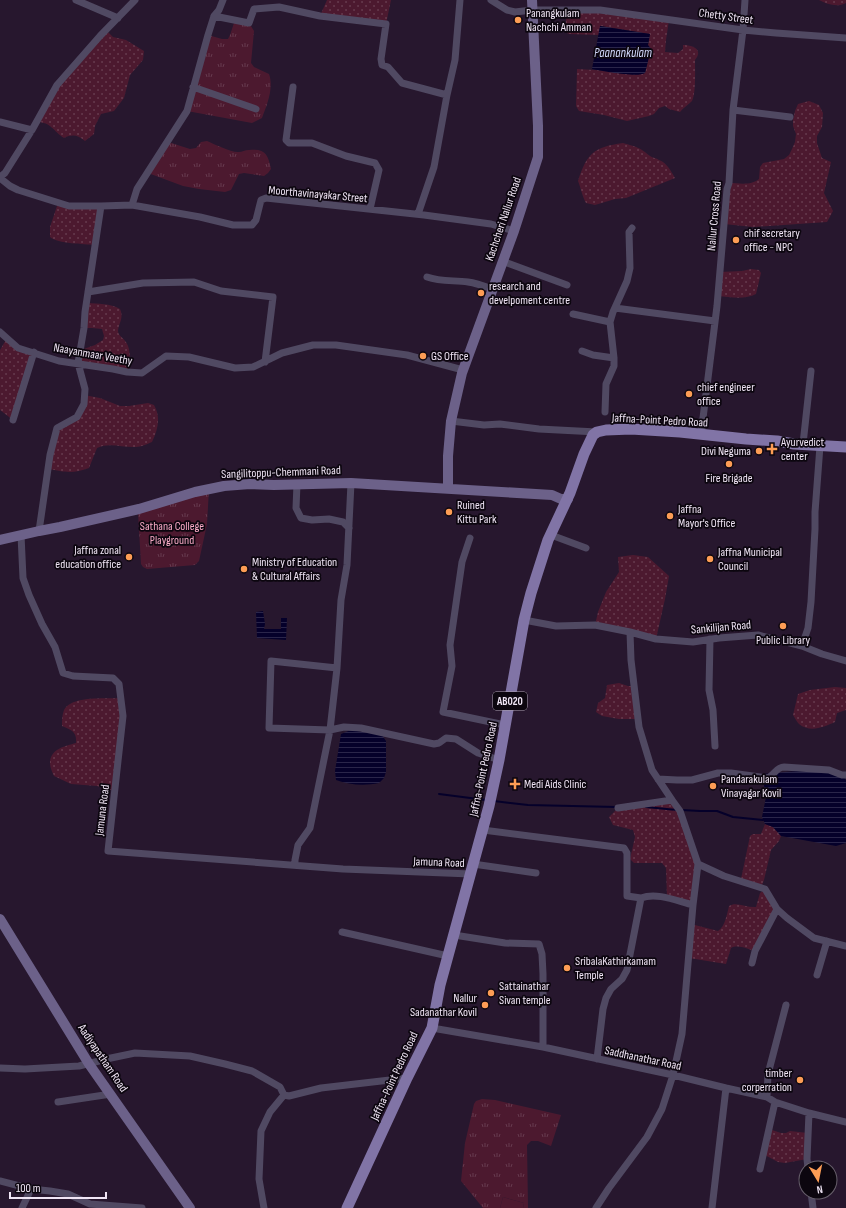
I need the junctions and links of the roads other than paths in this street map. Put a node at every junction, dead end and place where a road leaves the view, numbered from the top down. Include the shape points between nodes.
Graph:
1 (76, 0) edge
2 (135, 0) edge
3 (223, 0) edge
4 (460, 0) edge
5 (491, 0) edge
6 (745, 0) edge
7 (532, 5) edge
8 (214, 16) junction
9 (118, 18) junction
10 (743, 30) junction
11 (846, 38) edge
12 (193, 87) junction
13 (293, 87) dead end
14 (447, 95) junction
15 (256, 109) dead end
16 (733, 110) junction
17 (790, 117) dead end
18 (0, 122) edge
19 (32, 130) junction
20 (0, 178) edge
21 (132, 205) junction
22 (101, 206) junction
23 (370, 209) junction
24 (418, 214) junction
25 (632, 228) dead end
26 (514, 231) junction
27 (502, 262) junction
28 (427, 277) dead end
29 (567, 284) dead end
30 (492, 289) junction
31 (88, 292) junction
32 (615, 308) junction
33 (573, 314) dead end
34 (715, 321) junction
35 (610, 322) junction
36 (0, 332) edge
37 (582, 351) dead end
38 (34, 352) junction
39 (614, 358) junction
40 (265, 362) junction
41 (78, 364) junction
42 (463, 370) junction
43 (811, 371) dead end
44 (605, 412) dead end
45 (13, 420) dead end
46 (451, 421) junction
47 (597, 432) junction
48 (701, 434) junction
49 (803, 444) junction
50 (820, 446) junction
51 (846, 447) edge
52 (351, 483) junction
53 (297, 484) junction
54 (448, 488) junction
55 (568, 499) junction
56 (349, 528) junction
57 (39, 531) junction
58 (21, 535) junction
59 (550, 535) junction
60 (470, 538) dead end
61 (0, 540) edge
62 (586, 548) dead end
63 (524, 620) junction
64 (630, 632) junction
65 (710, 639) junction
66 (802, 646) junction
67 (846, 661) edge
68 (337, 668) junction
69 (506, 725) junction
70 (330, 730) junction
71 (715, 746) dead end
72 (499, 760) junction
73 (846, 775) edge
74 (658, 780) junction
75 (672, 800) junction
76 (618, 808) dead end
77 (483, 830) junction
78 (698, 864) junction
79 (295, 865) junction
80 (472, 869) junction
81 (536, 874) dead end
82 (641, 898) junction
83 (693, 905) junction
84 (777, 909) junction
85 (0, 919) edge
86 (342, 932) dead end
87 (454, 936) junction
88 (827, 941) junction
89 (846, 946) edge
90 (448, 956) junction
91 (752, 963) dead end
92 (817, 975) dead end
93 (786, 1005) dead end
94 (432, 1028) junction
95 (543, 1047) junction
96 (597, 1059) junction
97 (89, 1064) junction
98 (0, 1068) edge
99 (673, 1075) junction
100 (407, 1078) junction
101 (726, 1088) junction
102 (111, 1094) junction
103 (284, 1095) junction
104 (767, 1097) junction
105 (58, 1102) dead end
106 (775, 1102) junction
107 (809, 1113) junction
108 (846, 1122) edge
109 (807, 1160) edge
110 (760, 1168) dead end
111 (0, 1181) edge
112 (31, 1189) junction
113 (22, 1208) edge
114 (142, 1208) edge
115 (190, 1208) edge
116 (264, 1208) edge
117 (347, 1208) edge
118 (596, 1208) edge
119 (712, 1208) edge

1 - 9 street
2 - 9 street, Moorthavinayakar Street
3 - 8 street via 220,10
4 - 14 street via 455,60
5 - 7 street, Chetty Street via 515,12
6 - 10 street, Nallur Cross Road
7 - 10 street, Chetty Street via 600,10
7 - 26 street, Kachcheri Nallur Road via 538,158
8 - 12 street
8 - 14 street via 249,23 254,9 279,7 320,16 386,24 382,65 402,83
9 - 19 street, Moorthavinayakar Street via 57,85
10 - 11 street, Chetty Street
10 - 16 street, Nallur Cross Road
12 - 15 street
12 - 21 street via 186,111 138,189
13 - 23 street via 286,140 289,143 312,143 375,164 379,170
14 - 24 street via 434,167
16 - 17 street
16 - 34 street, Nallur Cross Road via 729,183
18 - 19 street
19 - 20 street, Moorthavinayakar Street
20 - 22 street, Moorthavinayakar Street via 18,190 58,203 69,206
21 - 22 street, Moorthavinayakar Street
21 - 23 street, Moorthavinayakar Street via 200,217 233,226 252,225 256,220 261,200 266,198
22 - 31 street
23 - 24 street, Moorthavinayakar Street
24 - 26 street, Moorthavinayakar Street via 491,224
25 - 32 street via 628,232 630,268
26 - 27 street, Kachcheri Nallur Road
27 - 29 street
27 - 30 street, Kachcheri Nallur Road
28 - 30 street via 448,282 480,284
30 - 42 street, Kachcheri Nallur Road
31 - 40 street via 143,283 194,282 221,291 273,297
31 - 41 street
32 - 34 street
32 - 35 street
33 - 35 street
34 - 48 street, Nallur Cross Road
35 - 39 street
36 - 38 street, Naayanmaar Veethy via 18,348
37 - 39 street
38 - 41 street, Naayanmaar Veethy
38 - 45 street
39 - 44 street via 614,366 606,384
40 - 41 street, Naayanmaar Veethy via 253,367 235,368 189,357 166,356 142,373
40 - 42 street, Naayanmaar Veethy via 282,353 313,345 336,345 407,354
41 - 57 street via 85,389 84,404 77,417 57,428 50,455
42 - 46 street, Kachcheri Nallur Road
43 - 49 street
46 - 47 street via 500,424 528,429
46 - 54 street, Kachcheri Nallur Road
47 - 48 main road, Jaffna-Point Pedro Road via 631,429
47 - 55 main road, Jaffna-Point Pedro Road / AB020 via 584,454
48 - 49 main road, Jaffna-Point Pedro Road
49 - 50 main road, Jaffna-Point Pedro Road
50 - 51 main road, Jaffna-Point Pedro Road
50 - 66 street via 811,602 808,628
52 - 53 street, Sangilitoppu-Chemmani Road
52 - 54 street, Sangilitoppu-Chemmani Road
52 - 56 street
53 - 56 street via 296,508 300,518 329,519 343,522
53 - 57 street, Sangilitoppu-Chemmani Road via 224,486 139,509
54 - 55 street, Sangilitoppu-Chemmani Road via 552,495
55 - 59 main road, Jaffna-Point Pedro Road / AB020
56 - 68 street
57 - 58 street, Sangilitoppu-Chemmani Road
58 - 61 street, Sangilitoppu-Chemmani Road
58 - 79 street, Jamuna Road via 23,578 42,624 55,647 63,673 113,678 119,684 123,716 108,851
59 - 62 street
59 - 63 main road, Jaffna-Point Pedro Road / AB020
60 - 69 street via 462,562 450,645 452,666 443,712
63 - 64 street, Sankilijan Road via 556,626 595,625
63 - 69 main road, Jaffna-Point Pedro Road / AB020
64 - 65 street, Sankilijan Road via 656,639 693,642
64 - 74 street via 639,727 652,770
65 - 66 street, Sankilijan Road via 758,635
65 - 71 street via 709,690
66 - 67 street, Sankilijan Road
68 - 70 street
68 - 70 street via 271,661 269,728
69 - 72 main road, Jaffna-Point Pedro Road / AB020
70 - 72 street via 344,727 362,728 434,744 446,738 456,739 478,753
70 - 79 street via 310,828 298,845
72 - 77 main road, Jaffna-Point Pedro Road / AB020
73 - 74 street via 829,770 784,766 767,778 718,773 692,780
74 - 75 street
75 - 76 street
75 - 78 street via 680,811
77 - 80 main road, Jaffna-Point Pedro Road / AB020
77 - 82 street via 624,848 627,853 627,896
78 - 83 street
78 - 84 street via 724,876 765,889
79 - 80 street, Jamuna Road via 343,869
80 - 81 street, Jamuna Road
80 - 87 main road, Jaffna-Point Pedro Road / AB020
82 - 83 street via 667,898
82 - 96 street via 627,970 606,998
83 - 99 street via 682,1034
84 - 88 street via 814,938
84 - 91 street
85 - 97 street, Aadiyapatham Road
86 - 90 street
87 - 90 main road, Jaffna-Point Pedro Road / AB020
87 - 95 street via 505,943 539,944 543,974
88 - 89 street
88 - 92 street
90 - 94 main road, Jaffna-Point Pedro Road / AB020
93 - 104 street via 768,1074
94 - 95 street, Saddhanathar Road
94 - 100 main road, Jaffna-Point Pedro Road / AB020
95 - 96 street, Saddhanathar Road
96 - 99 street, Saddhanathar Road
97 - 98 street via 25,1069
97 - 102 street, Aadiyapatham Road
97 - 103 street via 135,1053 190,1056 252,1071 280,1087
99 - 101 street, Saddhanathar Road
99 - 118 street via 662,1108 647,1137
100 - 103 street
100 - 117 main road, Jaffna-Point Pedro Road / AB020
101 - 104 street, Saddhanathar Road
101 - 119 street
102 - 105 street
102 - 115 street, Aadiyapatham Road
103 - 116 street via 270,1112 260,1131 259,1179
104 - 106 street, Saddhanathar Road
106 - 107 street, Saddhanathar Road
106 - 110 street
107 - 108 street, Saddhanathar Road
107 - 109 street
111 - 112 street
112 - 113 street
112 - 114 street via 68,1194 90,1204

